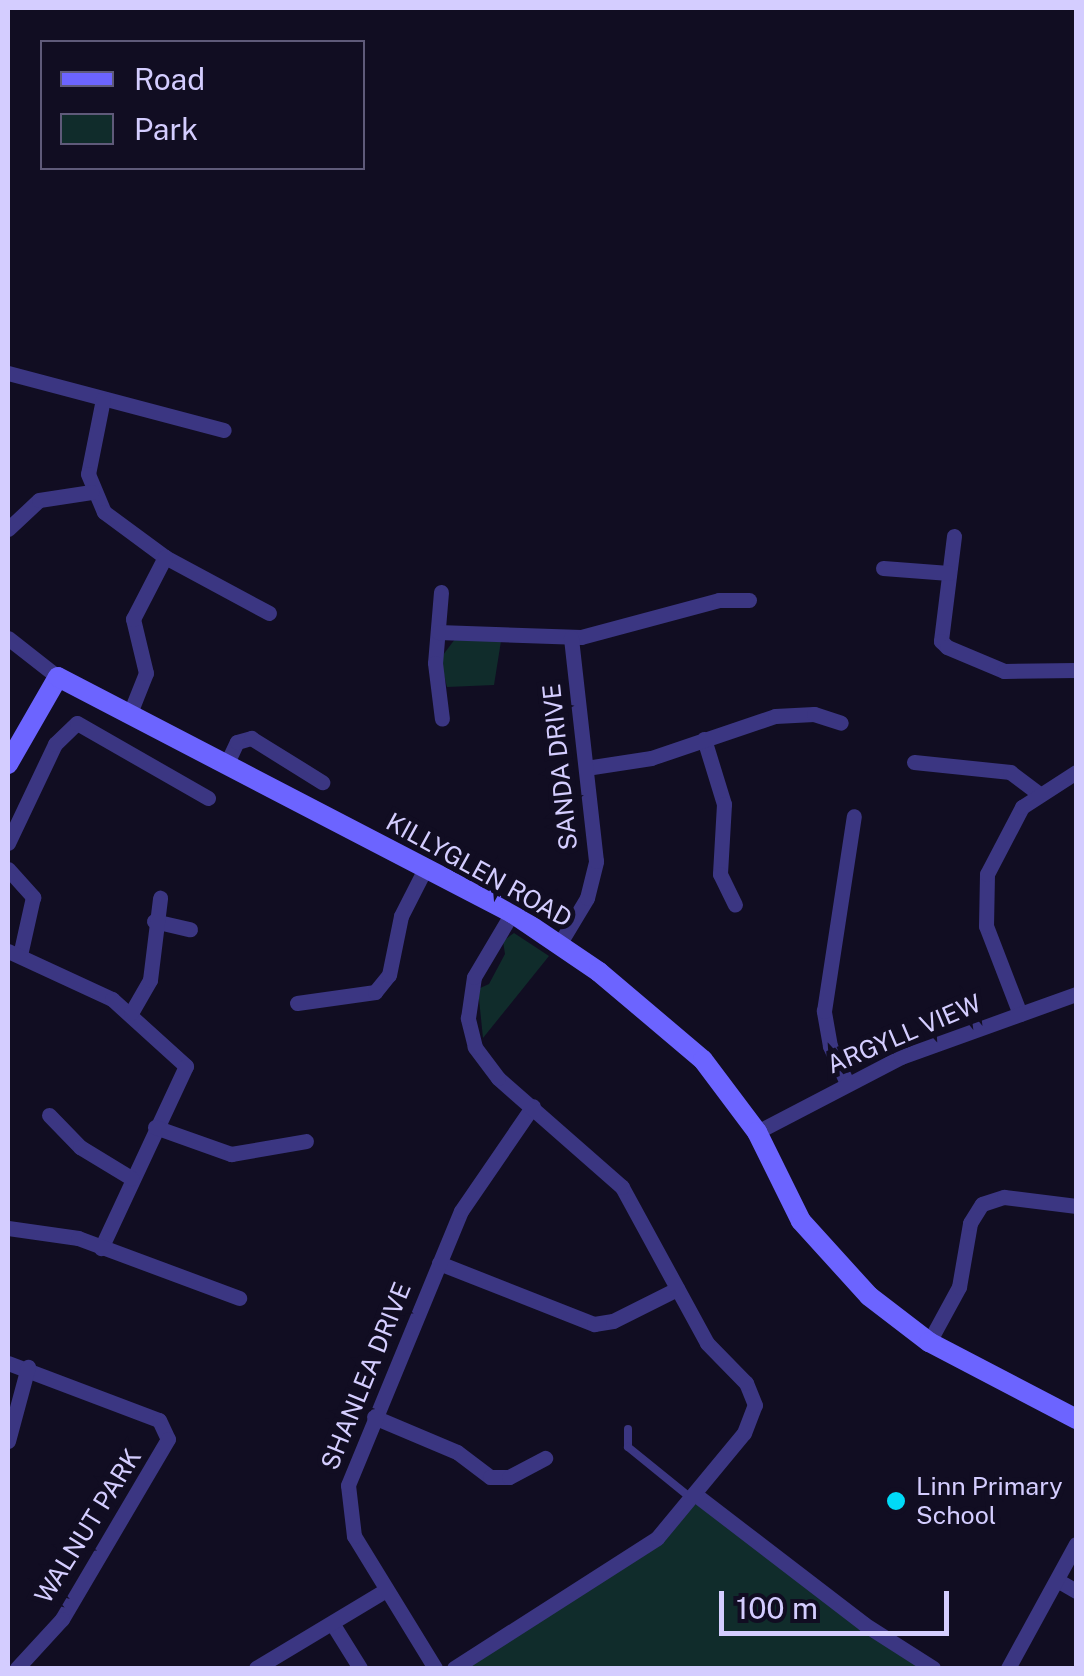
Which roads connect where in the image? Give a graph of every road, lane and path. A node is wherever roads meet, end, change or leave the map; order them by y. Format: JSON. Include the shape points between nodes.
{"nodes":[{"id":1,"x":8,"y":373,"type":"edge"},
{"id":2,"x":103,"y":399,"type":"junction"},
{"id":3,"x":224,"y":430,"type":"dead end"},
{"id":4,"x":91,"y":492,"type":"junction"},
{"id":5,"x":8,"y":530,"type":"edge"},
{"id":6,"x":954,"y":536,"type":"dead end"},
{"id":7,"x":165,"y":557,"type":"junction"},
{"id":8,"x":883,"y":568,"type":"dead end"},
{"id":9,"x":950,"y":573,"type":"junction"},
{"id":10,"x":442,"y":592,"type":"dead end"},
{"id":11,"x":749,"y":600,"type":"dead end"},
{"id":12,"x":269,"y":613,"type":"dead end"},
{"id":13,"x":438,"y":632,"type":"junction"},
{"id":14,"x":571,"y":637,"type":"junction"},
{"id":15,"x":8,"y":638,"type":"edge"},
{"id":16,"x":1076,"y":670,"type":"edge"},
{"id":17,"x":58,"y":677,"type":"junction"},
{"id":18,"x":130,"y":712,"type":"junction"},
{"id":19,"x":442,"y":719,"type":"dead end"},
{"id":20,"x":841,"y":722,"type":"dead end"},
{"id":21,"x":704,"y":739,"type":"junction"},
{"id":22,"x":914,"y":762,"type":"dead end"},
{"id":23,"x":226,"y":763,"type":"junction"},
{"id":24,"x":8,"y":764,"type":"edge"},
{"id":25,"x":586,"y":768,"type":"junction"},
{"id":26,"x":1076,"y":772,"type":"edge"},
{"id":27,"x":322,"y":782,"type":"dead end"},
{"id":28,"x":1038,"y":793,"type":"junction"},
{"id":29,"x":208,"y":798,"type":"dead end"},
{"id":30,"x":854,"y":816,"type":"dead end"},
{"id":31,"x":8,"y":843,"type":"edge"},
{"id":32,"x":426,"y":867,"type":"junction"},
{"id":33,"x":8,"y":870,"type":"edge"},
{"id":34,"x":160,"y":898,"type":"dead end"},
{"id":35,"x":735,"y":905,"type":"dead end"},
{"id":36,"x":512,"y":913,"type":"junction"},
{"id":37,"x":154,"y":921,"type":"junction"},
{"id":38,"x":190,"y":929,"type":"dead end"},
{"id":39,"x":560,"y":943,"type":"junction"},
{"id":40,"x":14,"y":953,"type":"edge"},
{"id":41,"x":1076,"y":994,"type":"edge"},
{"id":42,"x":297,"y":1002,"type":"dead end"},
{"id":43,"x":131,"y":1013,"type":"junction"},
{"id":44,"x":1020,"y":1014,"type":"junction"},
{"id":45,"x":847,"y":1082,"type":"junction"},
{"id":46,"x":532,"y":1106,"type":"junction"},
{"id":47,"x":48,"y":1115,"type":"dead end"},
{"id":48,"x":155,"y":1127,"type":"junction"},
{"id":49,"x":757,"y":1132,"type":"junction"},
{"id":50,"x":306,"y":1141,"type":"dead end"},
{"id":51,"x":131,"y":1178,"type":"junction"},
{"id":52,"x":1076,"y":1206,"type":"edge"},
{"id":53,"x":8,"y":1228,"type":"edge"},
{"id":54,"x":101,"y":1248,"type":"junction"},
{"id":55,"x":438,"y":1263,"type":"junction"},
{"id":56,"x":677,"y":1288,"type":"junction"},
{"id":57,"x":239,"y":1298,"type":"dead end"},
{"id":58,"x":928,"y":1342,"type":"junction"},
{"id":59,"x":8,"y":1363,"type":"edge"},
{"id":60,"x":28,"y":1367,"type":"junction"},
{"id":61,"x":374,"y":1417,"type":"junction"},
{"id":62,"x":1076,"y":1419,"type":"edge"},
{"id":63,"x":628,"y":1429,"type":"dead end"},
{"id":64,"x":8,"y":1441,"type":"edge"},
{"id":65,"x":545,"y":1458,"type":"dead end"},
{"id":66,"x":694,"y":1498,"type":"junction"},
{"id":67,"x":1076,"y":1544,"type":"edge"},
{"id":68,"x":1056,"y":1580,"type":"junction"},
{"id":69,"x":386,"y":1590,"type":"junction"},
{"id":70,"x":1076,"y":1592,"type":"edge"},
{"id":71,"x":332,"y":1624,"type":"junction"},
{"id":72,"x":17,"y":1668,"type":"edge"},
{"id":73,"x":256,"y":1668,"type":"edge"},
{"id":74,"x":360,"y":1668,"type":"edge"},
{"id":75,"x":435,"y":1668,"type":"edge"},
{"id":76,"x":454,"y":1668,"type":"edge"},
{"id":77,"x":933,"y":1668,"type":"edge"},
{"id":78,"x":1008,"y":1668,"type":"edge"}],
"edges":[{"from":1,"to":2,"type":"street"},
{"from":2,"to":3,"type":"street"},
{"from":2,"to":4,"type":"street","via":[[90,459]]},
{"from":4,"to":5,"type":"street","via":[[40,500]]},
{"from":4,"to":7,"type":"street","via":[[112,521]]},
{"from":6,"to":9,"type":"street"},
{"from":7,"to":12,"type":"street"},
{"from":7,"to":18,"type":"street","via":[[133,619],[146,673]]},
{"from":8,"to":9,"type":"street"},
{"from":9,"to":16,"type":"street","via":[[941,641],[946,647],[1004,671]]},
{"from":10,"to":13,"type":"street"},
{"from":11,"to":14,"type":"street","via":[[712,602],[621,630]]},
{"from":13,"to":14,"type":"street"},
{"from":13,"to":19,"type":"street"},
{"from":14,"to":25,"type":"street","name":"SANDA DRIVE"},
{"from":15,"to":17,"type":"street","name":"KILLYGLEN ROAD"},
{"from":17,"to":18,"type":"street","name":"KILLYGLEN ROAD"},
{"from":17,"to":24,"type":"street"},
{"from":18,"to":23,"type":"street","name":"KILLYGLEN ROAD"},
{"from":20,"to":21,"type":"street","via":[[817,714],[775,716]]},
{"from":21,"to":25,"type":"street","via":[[651,758]]},
{"from":21,"to":35,"type":"street","via":[[724,804],[720,874]]},
{"from":22,"to":28,"type":"street","via":[[1010,772]]},
{"from":23,"to":27,"type":"street","via":[[237,742],[251,738]]},
{"from":23,"to":32,"type":"street","name":"KILLYGLEN ROAD"},
{"from":25,"to":39,"type":"street","name":"SANDA DRIVE","via":[[594,879]]},
{"from":26,"to":28,"type":"street"},
{"from":28,"to":44,"type":"street","via":[[999,839],[984,894],[992,949]]},
{"from":29,"to":31,"type":"street","via":[[78,722],[55,744]]},
{"from":30,"to":45,"type":"street","via":[[824,1010],[830,1046]]},
{"from":32,"to":36,"type":"street","name":"KILLYGLEN ROAD"},
{"from":32,"to":42,"type":"street","via":[[402,916],[389,975],[376,992]]},
{"from":33,"to":40,"type":"street","via":[[32,897]]},
{"from":34,"to":37,"type":"street"},
{"from":36,"to":39,"type":"street","name":"KILLYGLEN ROAD"},
{"from":36,"to":46,"type":"street","via":[[474,977],[468,1018],[480,1056]]},
{"from":37,"to":38,"type":"street"},
{"from":37,"to":43,"type":"street","via":[[150,980]]},
{"from":39,"to":49,"type":"street","name":"KILLYGLEN ROAD","via":[[704,1060]]},
{"from":40,"to":43,"type":"street","via":[[79,979]]},
{"from":41,"to":44,"type":"street","name":"ARGYLL VIEW"},
{"from":43,"to":48,"type":"street","via":[[186,1066]]},
{"from":44,"to":45,"type":"street","name":"ARGYLL VIEW"},
{"from":45,"to":49,"type":"street","name":"ARGYLL VIEW"},
{"from":46,"to":55,"type":"street","name":"SHANLEA DRIVE","via":[[472,1190]]},
{"from":46,"to":56,"type":"street","via":[[622,1187]]},
{"from":47,"to":51,"type":"street","via":[[80,1147]]},
{"from":48,"to":50,"type":"street","via":[[231,1154]]},
{"from":48,"to":51,"type":"street"},
{"from":49,"to":58,"type":"street","name":"KILLYGLEN ROAD","via":[[822,1247],[869,1296]]},
{"from":51,"to":54,"type":"street"},
{"from":52,"to":58,"type":"street","via":[[1010,1197],[982,1204],[970,1222],[959,1286]]},
{"from":53,"to":54,"type":"street","via":[[50,1230]]},
{"from":54,"to":57,"type":"street"},
{"from":55,"to":56,"type":"street","via":[[594,1324],[614,1321]]},
{"from":55,"to":61,"type":"street","name":"SHANLEA DRIVE"},
{"from":56,"to":66,"type":"street","via":[[707,1343],[746,1383],[755,1405],[744,1433]]},
{"from":58,"to":62,"type":"street","name":"KILLYGLEN ROAD"},
{"from":59,"to":60,"type":"street","name":"WALNUT PARK"},
{"from":60,"to":64,"type":"street"},
{"from":60,"to":72,"type":"street","name":"WALNUT PARK","via":[[158,1420],[168,1439],[62,1618]]},
{"from":61,"to":65,"type":"street","via":[[457,1452],[490,1477],[509,1477]]},
{"from":61,"to":69,"type":"street","name":"SHANLEA DRIVE","via":[[350,1478],[347,1507],[354,1536]]},
{"from":63,"to":66,"type":"lane","via":[[628,1447]]},
{"from":66,"to":76,"type":"street","via":[[628,1560]]},
{"from":66,"to":77,"type":"street"},
{"from":67,"to":68,"type":"street"},
{"from":68,"to":70,"type":"street"},
{"from":68,"to":78,"type":"street"},
{"from":69,"to":71,"type":"street"},
{"from":69,"to":75,"type":"street","name":"SHANLEA DRIVE"},
{"from":71,"to":73,"type":"street"},
{"from":71,"to":74,"type":"street"}]}
